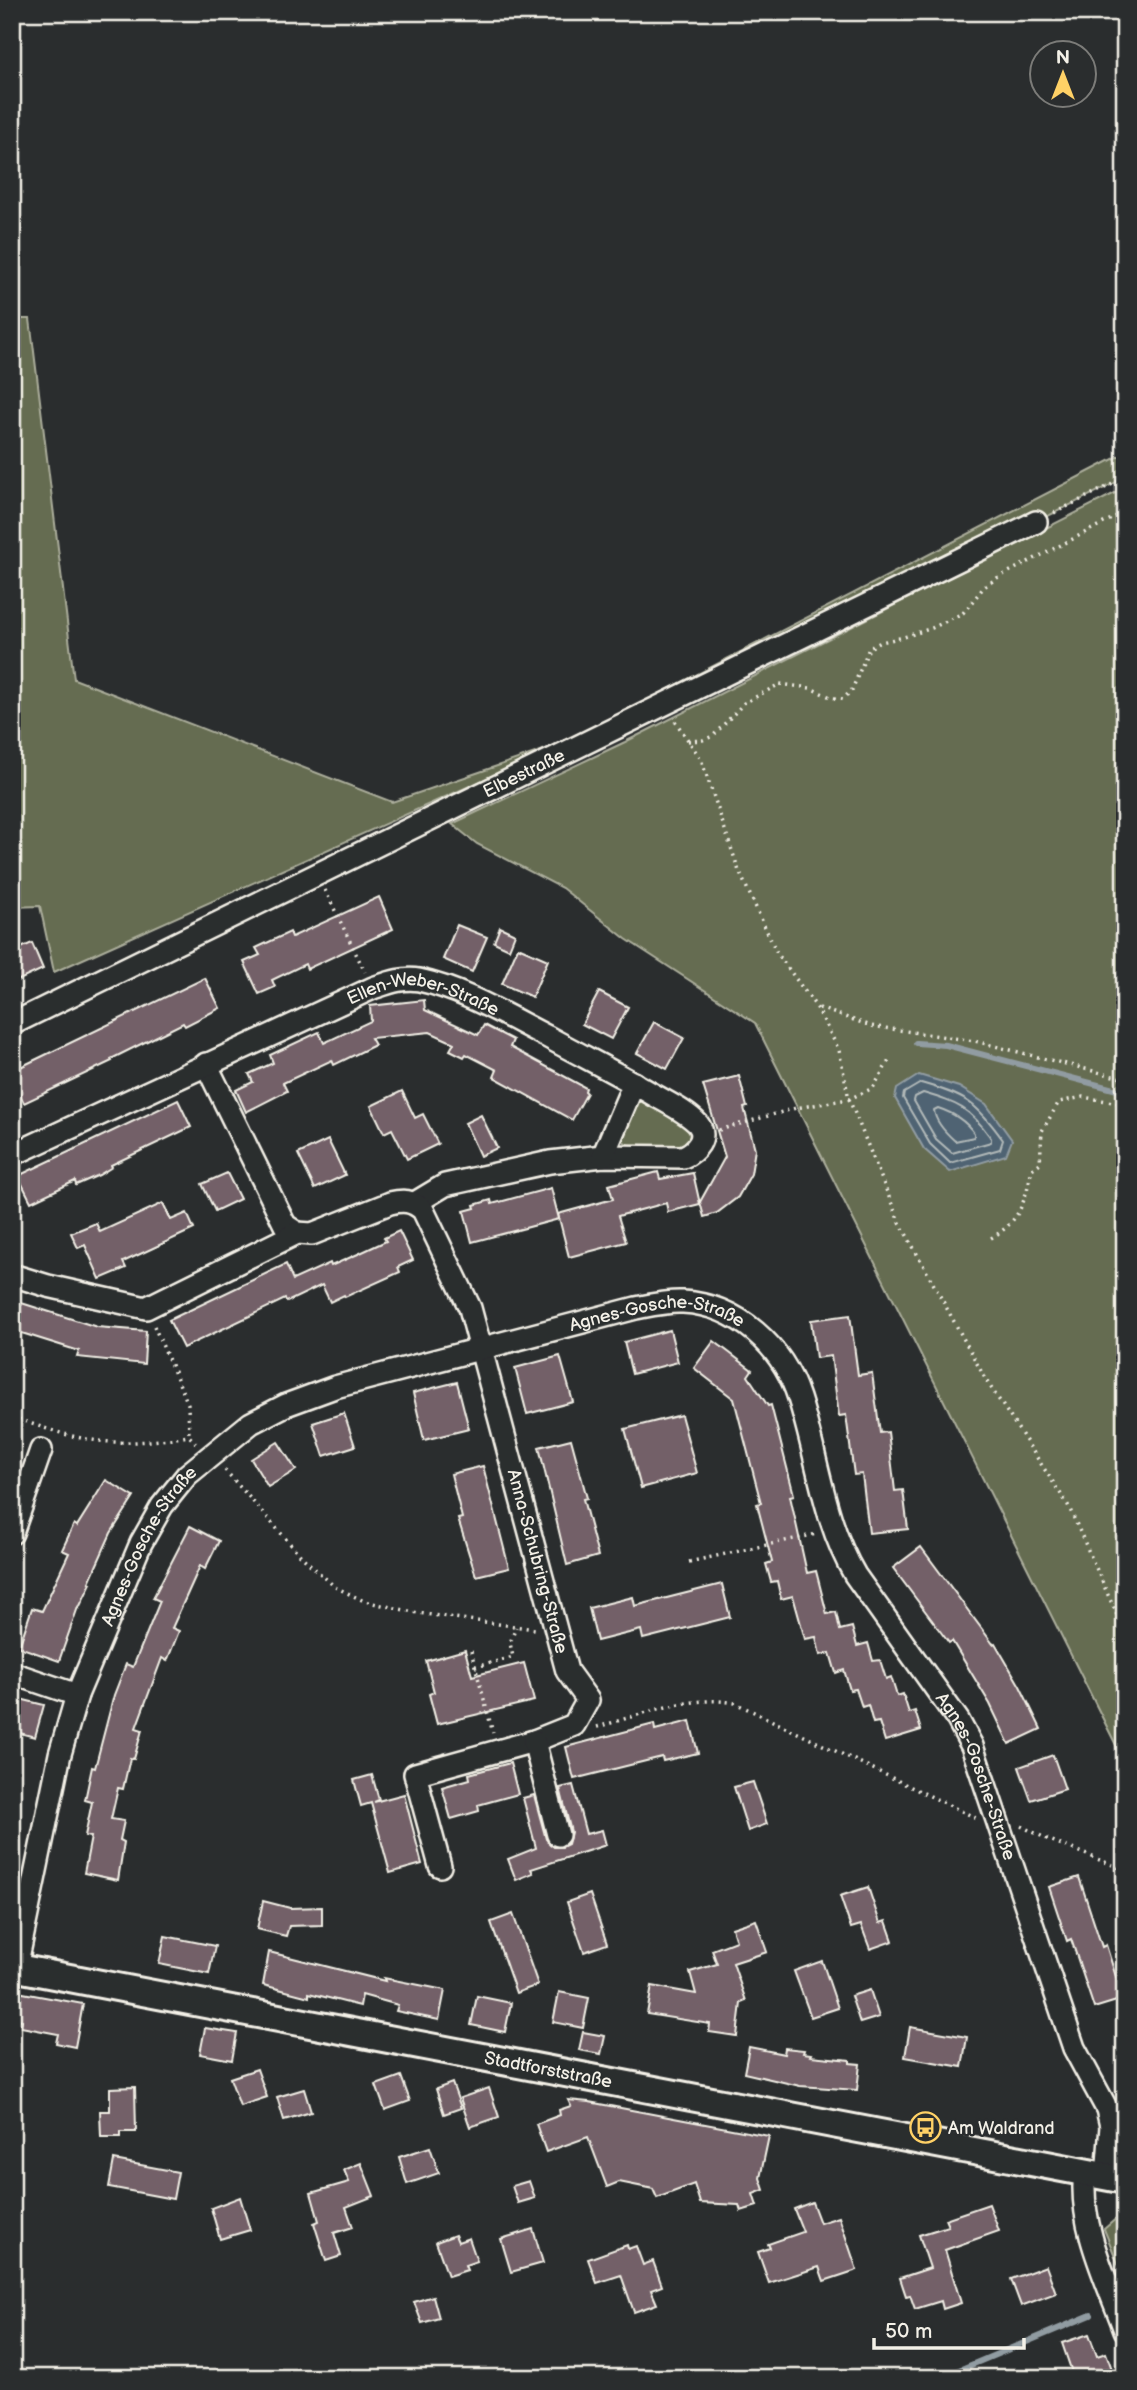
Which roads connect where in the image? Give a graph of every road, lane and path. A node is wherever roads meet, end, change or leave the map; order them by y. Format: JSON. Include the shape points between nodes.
{"nodes":[{"id":1,"x":1125,"y":478,"type":"edge"},
{"id":2,"x":1125,"y":512,"type":"edge"},
{"id":3,"x":1036,"y":522,"type":"joint"},
{"id":4,"x":664,"y":705,"type":"junction"},
{"id":5,"x":688,"y":741,"type":"junction"},
{"id":6,"x":331,"y":902,"type":"dead end"},
{"id":7,"x":373,"y":988,"type":"junction"},
{"id":8,"x":817,"y":1008,"type":"junction"},
{"id":9,"x":12,"y":1024,"type":"edge"},
{"id":10,"x":890,"y":1059,"type":"dead end"},
{"id":11,"x":206,"y":1064,"type":"junction"},
{"id":12,"x":1125,"y":1079,"type":"edge"},
{"id":13,"x":634,"y":1083,"type":"junction"},
{"id":14,"x":849,"y":1099,"type":"junction"},
{"id":15,"x":1125,"y":1104,"type":"edge"},
{"id":16,"x":702,"y":1135,"type":"junction"},
{"id":17,"x":12,"y":1155,"type":"edge"},
{"id":18,"x":603,"y":1156,"type":"junction"},
{"id":19,"x":415,"y":1203,"type":"junction"},
{"id":20,"x":297,"y":1233,"type":"junction"},
{"id":21,"x":991,"y":1238,"type":"dead end"},
{"id":22,"x":12,"y":1275,"type":"edge"},
{"id":23,"x":146,"y":1308,"type":"junction"},
{"id":24,"x":480,"y":1349,"type":"junction"},
{"id":25,"x":12,"y":1417,"type":"edge"},
{"id":26,"x":189,"y":1436,"type":"junction"},
{"id":27,"x":41,"y":1450,"type":"dead end"},
{"id":28,"x":212,"y":1456,"type":"junction"},
{"id":29,"x":834,"y":1531,"type":"junction"},
{"id":30,"x":12,"y":1534,"type":"edge"},
{"id":31,"x":690,"y":1562,"type":"dead end"},
{"id":32,"x":516,"y":1627,"type":"junction"},
{"id":33,"x":556,"y":1632,"type":"junction"},
{"id":34,"x":1125,"y":1633,"type":"edge"},
{"id":35,"x":471,"y":1651,"type":"dead end"},
{"id":36,"x":475,"y":1667,"type":"junction"},
{"id":37,"x":12,"y":1673,"type":"edge"},
{"id":38,"x":77,"y":1695,"type":"junction"},
{"id":39,"x":574,"y":1725,"type":"junction"},
{"id":40,"x":534,"y":1741,"type":"junction"},
{"id":41,"x":498,"y":1751,"type":"junction"},
{"id":42,"x":999,"y":1825,"type":"junction"},
{"id":43,"x":558,"y":1835,"type":"dead end"},
{"id":44,"x":440,"y":1866,"type":"dead end"},
{"id":45,"x":1125,"y":1870,"type":"edge"},
{"id":46,"x":21,"y":1904,"type":"edge"},
{"id":47,"x":14,"y":1967,"type":"edge"},
{"id":48,"x":1106,"y":2176,"type":"edge"},
{"id":49,"x":1125,"y":2330,"type":"edge"}],
"edges":[{"from":1,"to":3,"type":"path"},
{"from":2,"to":5,"type":"path","via":[[998,578],[984,587],[963,613],[869,648],[852,690],[843,699],[780,684],[744,703],[713,736]]},
{"from":3,"to":4,"type":"street","name":"Elbestraße"},
{"from":4,"to":5,"type":"path"},
{"from":4,"to":9,"type":"street","name":"Elbestraße"},
{"from":5,"to":8,"type":"path","via":[[701,760],[738,871],[777,953]]},
{"from":6,"to":7,"type":"path"},
{"from":7,"to":11,"type":"street","name":"Ellen-Weber-Straße"},
{"from":7,"to":13,"type":"street","name":"Ellen-Weber-Straße","via":[[415,979],[437,985],[504,1014]]},
{"from":8,"to":12,"type":"path","via":[[871,1026],[975,1041]]},
{"from":8,"to":14,"type":"path","via":[[839,1050]]},
{"from":10,"to":14,"type":"path","via":[[873,1088]]},
{"from":11,"to":17,"type":"street","name":"Ellen-Weber-Straße"},
{"from":11,"to":20,"type":"street","via":[[285,1225]]},
{"from":13,"to":16,"type":"street","name":"Ellen-Weber-Straße","via":[[699,1125]]},
{"from":13,"to":18,"type":"street"},
{"from":14,"to":16,"type":"path","via":[[796,1108]]},
{"from":14,"to":34,"type":"path","via":[[898,1219],[986,1380],[1068,1505]]},
{"from":15,"to":21,"type":"path","via":[[1083,1097],[1059,1102],[1041,1131],[1041,1163],[1032,1169],[1024,1205],[1004,1231]]},
{"from":16,"to":18,"type":"street","via":[[700,1145],[683,1157]]},
{"from":18,"to":19,"type":"street","via":[[550,1162],[445,1185]]},
{"from":19,"to":20,"type":"street","via":[[390,1203],[312,1234]]},
{"from":19,"to":24,"type":"street","via":[[423,1210],[467,1300]]},
{"from":20,"to":23,"type":"street"},
{"from":22,"to":23,"type":"street"},
{"from":23,"to":26,"type":"path","via":[[188,1404]]},
{"from":24,"to":28,"type":"street","name":"Agnes-Gosche-Straße","via":[[335,1387],[286,1405],[251,1423]]},
{"from":24,"to":29,"type":"street","name":"Agnes-Gosche-Straße","via":[[659,1304],[682,1302],[723,1311],[765,1340],[790,1376]]},
{"from":24,"to":33,"type":"street","name":"Anna-Schubring-Straße"},
{"from":25,"to":26,"type":"path","via":[[111,1442]]},
{"from":26,"to":28,"type":"path"},
{"from":27,"to":30,"type":"street"},
{"from":28,"to":32,"type":"path","via":[[302,1557],[335,1587],[364,1601],[418,1613]]},
{"from":28,"to":38,"type":"street","name":"Agnes-Gosche-Straße","via":[[187,1475],[141,1543]]},
{"from":29,"to":31,"type":"path"},
{"from":29,"to":42,"type":"street","name":"Agnes-Gosche-Straße","via":[[855,1575],[958,1720],[972,1746]]},
{"from":32,"to":33,"type":"path"},
{"from":32,"to":36,"type":"path","via":[[510,1643],[513,1657]]},
{"from":33,"to":39,"type":"street","name":"Anna-Schubring-Straße","via":[[567,1671],[588,1700]]},
{"from":35,"to":36,"type":"path"},
{"from":36,"to":41,"type":"path"},
{"from":37,"to":38,"type":"street"},
{"from":38,"to":46,"type":"street","name":"Agnes-Gosche-Straße"},
{"from":39,"to":40,"type":"street"},
{"from":39,"to":42,"type":"path","via":[[584,1730],[697,1701],[735,1703]]},
{"from":40,"to":41,"type":"street"},
{"from":40,"to":43,"type":"street"},
{"from":41,"to":44,"type":"street","via":[[415,1774]]},
{"from":42,"to":45,"type":"path","via":[[1025,1826]]},
{"from":42,"to":48,"type":"street","name":"Agnes-Gosche-Straße","via":[[1074,2048],[1107,2109],[1111,2126]]},
{"from":46,"to":47,"type":"street","name":"Agnes-Gosche-Straße"},
{"from":47,"to":48,"type":"main road","name":"Stadtforststraße"},
{"from":48,"to":49,"type":"street","via":[[1082,2192],[1088,2227]]}]}
